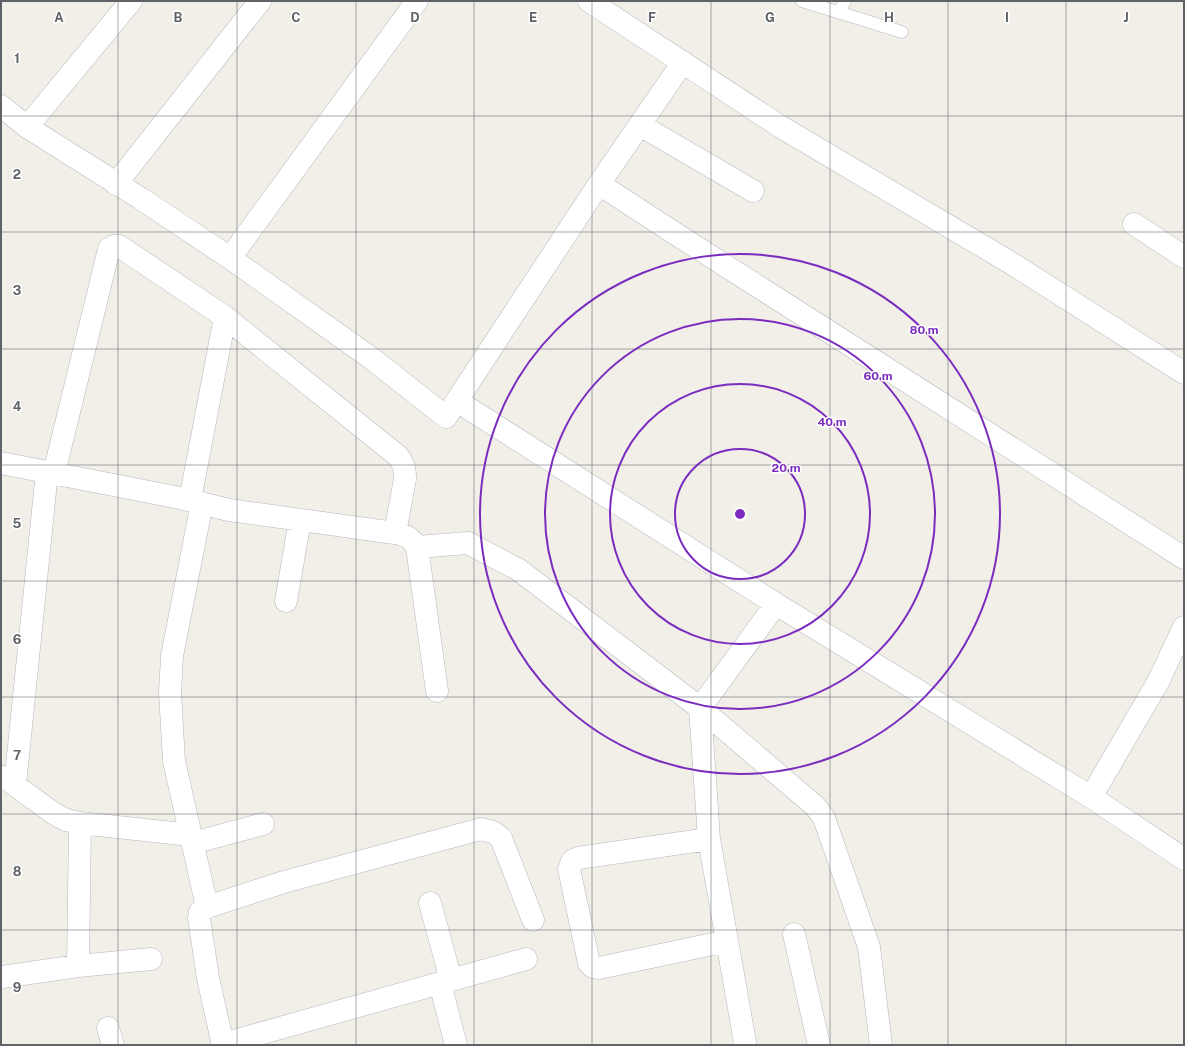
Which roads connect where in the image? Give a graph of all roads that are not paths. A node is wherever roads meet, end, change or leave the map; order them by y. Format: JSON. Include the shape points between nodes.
{"nodes":[{"id":1,"x":131,"y":1,"type":"edge"},
{"id":2,"x":260,"y":1,"type":"edge"},
{"id":3,"x":417,"y":1,"type":"edge"},
{"id":4,"x":589,"y":1,"type":"edge"},
{"id":5,"x":802,"y":1,"type":"edge"},
{"id":6,"x":845,"y":1,"type":"edge"},
{"id":7,"x":839,"y":12,"type":"junction"},
{"id":8,"x":902,"y":32,"type":"dead end"},
{"id":9,"x":683,"y":62,"type":"junction"},
{"id":10,"x":2,"y":110,"type":"edge"},
{"id":11,"x":640,"y":125,"type":"junction"},
{"id":12,"x":27,"y":127,"type":"junction"},
{"id":13,"x":116,"y":184,"type":"junction"},
{"id":14,"x":599,"y":184,"type":"junction"},
{"id":15,"x":753,"y":191,"type":"dead end"},
{"id":16,"x":1134,"y":224,"type":"dead end"},
{"id":17,"x":1184,"y":257,"type":"edge"},
{"id":18,"x":230,"y":258,"type":"junction"},
{"id":19,"x":225,"y":317,"type":"junction"},
{"id":20,"x":1184,"y":373,"type":"edge"},
{"id":21,"x":457,"y":401,"type":"junction"},
{"id":22,"x":1,"y":463,"type":"edge"},
{"id":23,"x":50,"y":473,"type":"junction"},
{"id":24,"x":196,"y":502,"type":"junction"},
{"id":25,"x":300,"y":520,"type":"junction"},
{"id":26,"x":395,"y":533,"type":"junction"},
{"id":27,"x":417,"y":546,"type":"junction"},
{"id":28,"x":1184,"y":558,"type":"edge"},
{"id":29,"x":286,"y":601,"type":"dead end"},
{"id":30,"x":776,"y":604,"type":"junction"},
{"id":31,"x":1184,"y":627,"type":"edge"},
{"id":32,"x":437,"y":691,"type":"dead end"},
{"id":33,"x":700,"y":708,"type":"junction"},
{"id":34,"x":8,"y":780,"type":"edge"},
{"id":35,"x":1091,"y":797,"type":"junction"},
{"id":36,"x":80,"y":823,"type":"junction"},
{"id":37,"x":263,"y":824,"type":"dead end"},
{"id":38,"x":192,"y":839,"type":"junction"},
{"id":39,"x":709,"y":839,"type":"junction"},
{"id":40,"x":1184,"y":859,"type":"edge"},
{"id":41,"x":430,"y":903,"type":"dead end"},
{"id":42,"x":207,"y":907,"type":"junction"},
{"id":43,"x":533,"y":920,"type":"dead end"},
{"id":44,"x":794,"y":934,"type":"dead end"},
{"id":45,"x":727,"y":941,"type":"junction"},
{"id":46,"x":151,"y":959,"type":"dead end"},
{"id":47,"x":526,"y":959,"type":"dead end"},
{"id":48,"x":78,"y":966,"type":"junction"},
{"id":49,"x":2,"y":977,"type":"dead end"},
{"id":50,"x":445,"y":981,"type":"junction"},
{"id":51,"x":223,"y":1044,"type":"edge"},
{"id":52,"x":456,"y":1045,"type":"edge"},
{"id":53,"x":744,"y":1045,"type":"edge"},
{"id":54,"x":819,"y":1045,"type":"edge"},
{"id":55,"x":881,"y":1045,"type":"edge"}],
"edges":[{"from":1,"to":12,"type":"street"},
{"from":2,"to":13,"type":"street"},
{"from":3,"to":18,"type":"street"},
{"from":4,"to":9,"type":"street"},
{"from":5,"to":7,"type":"lane"},
{"from":6,"to":7,"type":"lane"},
{"from":7,"to":8,"type":"lane"},
{"from":9,"to":11,"type":"street"},
{"from":9,"to":20,"type":"street","via":[[780,127],[1011,263]]},
{"from":10,"to":12,"type":"street"},
{"from":11,"to":14,"type":"street"},
{"from":11,"to":15,"type":"street"},
{"from":12,"to":13,"type":"street"},
{"from":13,"to":18,"type":"street"},
{"from":14,"to":21,"type":"street"},
{"from":14,"to":28,"type":"street"},
{"from":16,"to":17,"type":"street"},
{"from":18,"to":21,"type":"street","via":[[371,358],[446,417]]},
{"from":19,"to":23,"type":"street","via":[[119,246],[109,249]]},
{"from":19,"to":24,"type":"street"},
{"from":19,"to":26,"type":"street","via":[[398,456],[403,463],[405,479]]},
{"from":21,"to":30,"type":"street"},
{"from":22,"to":23,"type":"street"},
{"from":23,"to":24,"type":"street"},
{"from":23,"to":34,"type":"street"},
{"from":24,"to":25,"type":"street","via":[[229,510]]},
{"from":24,"to":38,"type":"street","via":[[172,656],[170,692],[174,761]]},
{"from":25,"to":26,"type":"street"},
{"from":25,"to":29,"type":"street"},
{"from":26,"to":27,"type":"street","via":[[412,539]]},
{"from":27,"to":32,"type":"street"},
{"from":27,"to":33,"type":"street","via":[[468,542],[519,570]]},
{"from":30,"to":33,"type":"street"},
{"from":30,"to":35,"type":"street"},
{"from":31,"to":35,"type":"street","via":[[1158,682]]},
{"from":33,"to":39,"type":"street"},
{"from":33,"to":55,"type":"street","via":[[815,806],[824,818],[870,947]]},
{"from":34,"to":36,"type":"street","via":[[66,820]]},
{"from":35,"to":40,"type":"street"},
{"from":36,"to":38,"type":"street"},
{"from":36,"to":48,"type":"street"},
{"from":37,"to":38,"type":"street"},
{"from":38,"to":42,"type":"street"},
{"from":39,"to":45,"type":"street"},
{"from":39,"to":45,"type":"street","via":[[578,858],[572,861],[569,869],[593,967],[599,968]]},
{"from":41,"to":50,"type":"street"},
{"from":42,"to":43,"type":"street","via":[[284,882],[481,829],[493,832],[501,838]]},
{"from":42,"to":51,"type":"street","via":[[200,912],[200,918],[208,978]]},
{"from":44,"to":54,"type":"street"},
{"from":45,"to":53,"type":"street"},
{"from":46,"to":48,"type":"street"},
{"from":47,"to":50,"type":"street"},
{"from":48,"to":49,"type":"street"},
{"from":50,"to":51,"type":"street"},
{"from":50,"to":52,"type":"street"}]}
